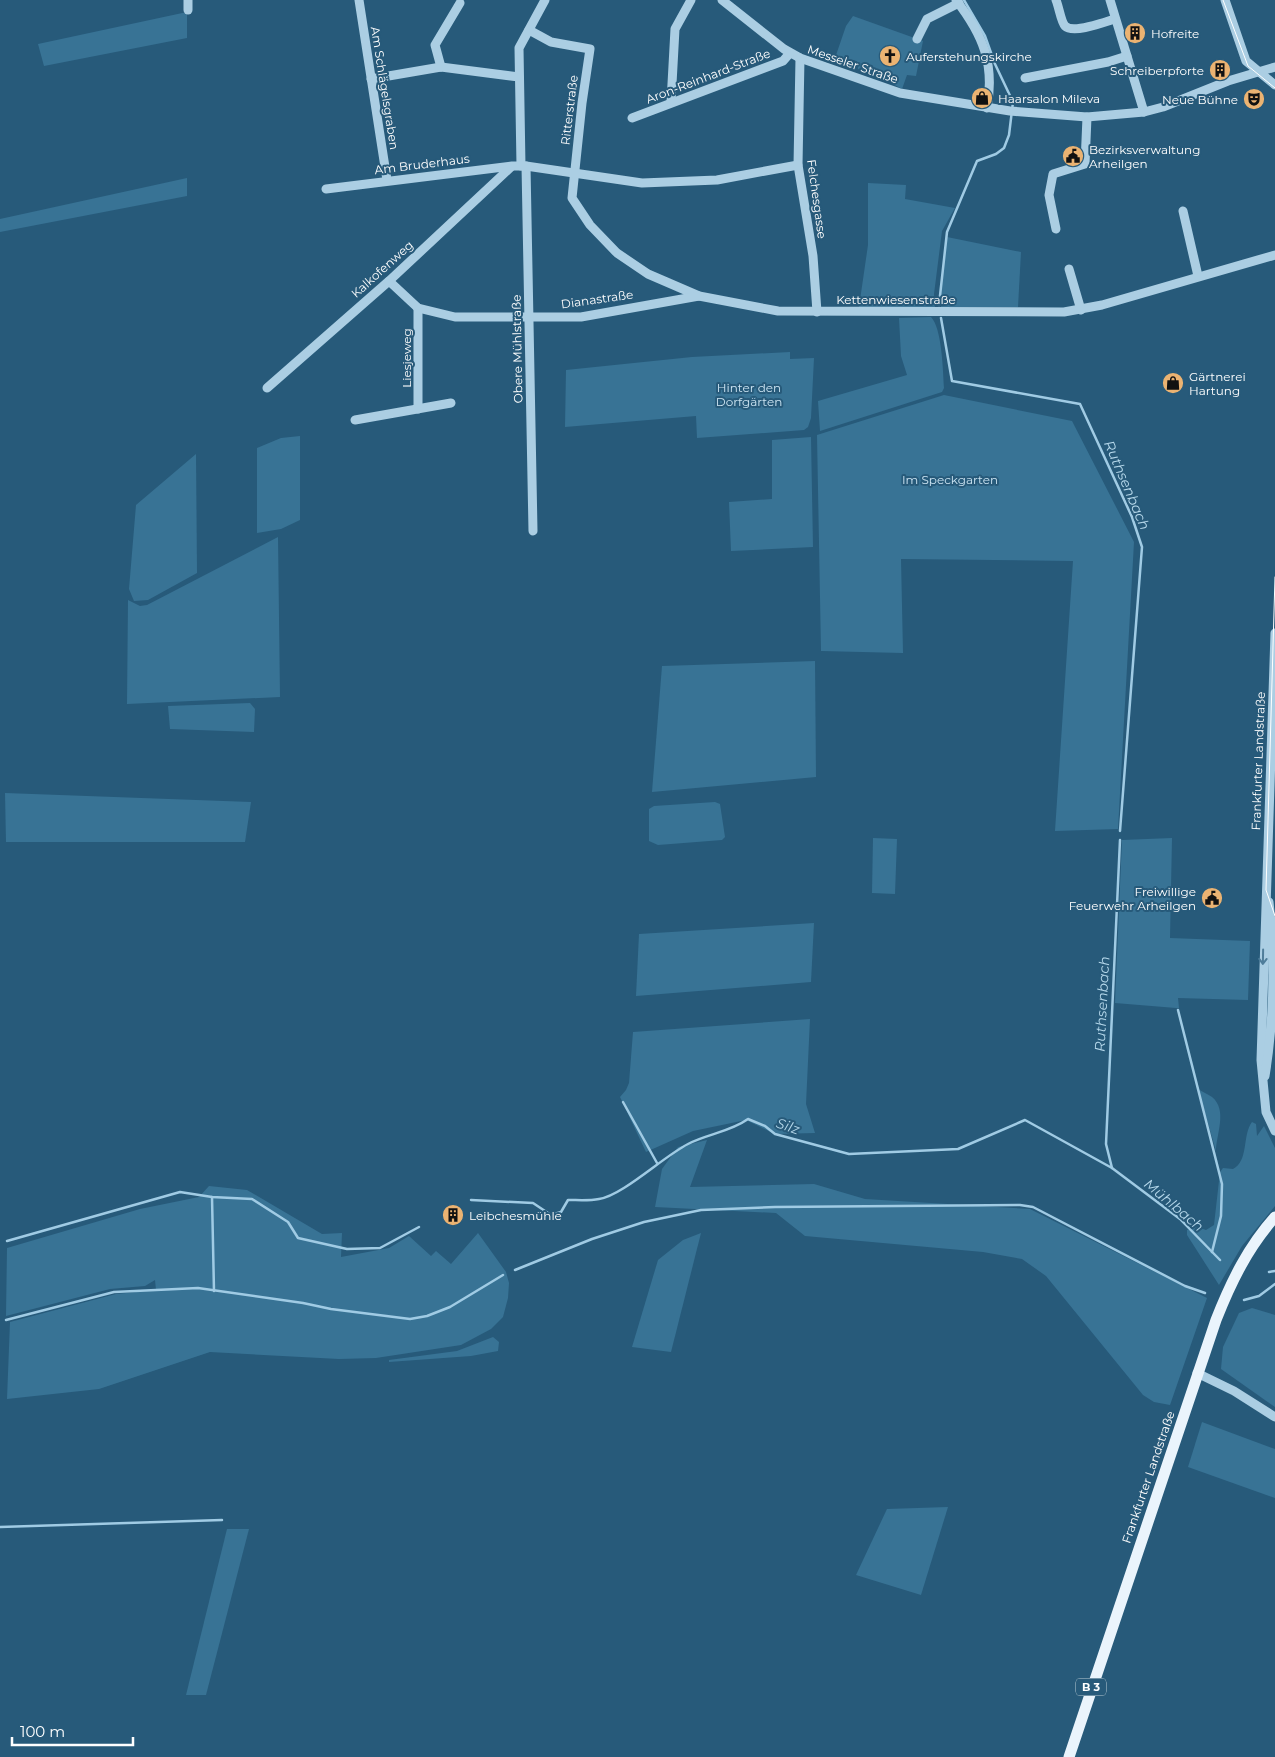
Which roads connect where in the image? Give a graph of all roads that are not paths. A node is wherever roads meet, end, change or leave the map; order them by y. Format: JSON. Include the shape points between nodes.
{"nodes":[{"id":1,"x":359,"y":0,"type":"edge"},
{"id":2,"x":545,"y":0,"type":"edge"},
{"id":3,"x":691,"y":0,"type":"edge"},
{"id":4,"x":722,"y":0,"type":"edge"},
{"id":5,"x":1056,"y":0,"type":"edge"},
{"id":6,"x":1110,"y":0,"type":"edge"},
{"id":7,"x":1224,"y":0,"type":"edge"},
{"id":8,"x":958,"y":2,"type":"edge"},
{"id":9,"x":460,"y":3,"type":"dead end"},
{"id":10,"x":1115,"y":19,"type":"junction"},
{"id":11,"x":529,"y":30,"type":"junction"},
{"id":12,"x":918,"y":39,"type":"dead end"},
{"id":13,"x":790,"y":53,"type":"junction"},
{"id":14,"x":1127,"y":56,"type":"junction"},
{"id":15,"x":800,"y":58,"type":"junction"},
{"id":16,"x":441,"y":66,"type":"junction"},
{"id":17,"x":1275,"y":67,"type":"edge"},
{"id":18,"x":1257,"y":72,"type":"junction"},
{"id":19,"x":519,"y":77,"type":"junction"},
{"id":20,"x":1025,"y":78,"type":"dead end"},
{"id":21,"x":371,"y":79,"type":"junction"},
{"id":22,"x":1275,"y":85,"type":"edge"},
{"id":23,"x":671,"y":102,"type":"junction"},
{"id":24,"x":987,"y":108,"type":"junction"},
{"id":25,"x":1144,"y":112,"type":"junction"},
{"id":26,"x":1087,"y":117,"type":"junction"},
{"id":27,"x":632,"y":118,"type":"dead end"},
{"id":28,"x":798,"y":165,"type":"junction"},
{"id":29,"x":519,"y":166,"type":"junction"},
{"id":30,"x":575,"y":174,"type":"junction"},
{"id":31,"x":387,"y":180,"type":"junction"},
{"id":32,"x":326,"y":189,"type":"dead end"},
{"id":33,"x":1183,"y":211,"type":"dead end"},
{"id":34,"x":1056,"y":229,"type":"dead end"},
{"id":35,"x":1275,"y":255,"type":"edge"},
{"id":36,"x":1069,"y":269,"type":"dead end"},
{"id":37,"x":1198,"y":276,"type":"junction"},
{"id":38,"x":389,"y":281,"type":"junction"},
{"id":39,"x":699,"y":296,"type":"junction"},
{"id":40,"x":418,"y":308,"type":"junction"},
{"id":41,"x":1081,"y":310,"type":"junction"},
{"id":42,"x":817,"y":312,"type":"junction"},
{"id":43,"x":529,"y":318,"type":"junction"},
{"id":44,"x":267,"y":388,"type":"dead end"},
{"id":45,"x":451,"y":403,"type":"dead end"},
{"id":46,"x":418,"y":409,"type":"junction"},
{"id":47,"x":355,"y":420,"type":"dead end"},
{"id":48,"x":533,"y":531,"type":"dead end"},
{"id":49,"x":1275,"y":633,"type":"edge"},
{"id":50,"x":1274,"y":725,"type":"edge"},
{"id":51,"x":1275,"y":1131,"type":"edge"},
{"id":52,"x":1275,"y":1217,"type":"edge"},
{"id":53,"x":1197,"y":1373,"type":"junction"},
{"id":54,"x":1275,"y":1417,"type":"edge"},
{"id":55,"x":1068,"y":1757,"type":"edge"}],
"edges":[{"from":1,"to":21,"type":"street","name":"Am Schlägelsgraben"},
{"from":2,"to":11,"type":"street","name":"Obere Mühlstraße"},
{"from":3,"to":23,"type":"street","via":[[675,29]]},
{"from":4,"to":13,"type":"street","name":"Messeler Straße"},
{"from":5,"to":10,"type":"street","via":[[1068,28]]},
{"from":6,"to":10,"type":"street"},
{"from":7,"to":18,"type":"street","via":[[1245,58]]},
{"from":8,"to":12,"type":"street","via":[[927,19]]},
{"from":8,"to":24,"type":"street","via":[[989,60],[991,88]]},
{"from":9,"to":16,"type":"street","via":[[435,45]]},
{"from":10,"to":14,"type":"street"},
{"from":11,"to":19,"type":"street","name":"Obere Mühlstraße","via":[[520,48]]},
{"from":11,"to":30,"type":"street","name":"Ritterstraße","via":[[551,42],[590,49]]},
{"from":13,"to":15,"type":"street","name":"Messeler Straße"},
{"from":13,"to":23,"type":"street","name":"Aron-Reinhard-Straße","via":[[783,61]]},
{"from":14,"to":20,"type":"street"},
{"from":14,"to":25,"type":"street"},
{"from":15,"to":24,"type":"street","name":"Messeler Straße","via":[[900,93]]},
{"from":15,"to":28,"type":"street","name":"Felchesgasse"},
{"from":16,"to":19,"type":"street"},
{"from":16,"to":21,"type":"street"},
{"from":17,"to":18,"type":"street","name":"Messeler Straße"},
{"from":18,"to":22,"type":"street"},
{"from":18,"to":25,"type":"street","name":"Messeler Straße"},
{"from":19,"to":29,"type":"street","name":"Obere Mühlstraße"},
{"from":21,"to":31,"type":"street","name":"Am Schlägelsgraben"},
{"from":23,"to":27,"type":"street","name":"Aron-Reinhard-Straße"},
{"from":24,"to":26,"type":"street","name":"Messeler Straße"},
{"from":25,"to":26,"type":"street","name":"Messeler Straße"},
{"from":26,"to":34,"type":"street","via":[[1085,164],[1053,174],[1049,195]]},
{"from":28,"to":30,"type":"street","name":"Am Bruderhaus","via":[[717,180],[633,183]]},
{"from":28,"to":42,"type":"street","name":"Felchesgasse","via":[[813,256]]},
{"from":29,"to":30,"type":"street","name":"Am Bruderhaus"},
{"from":29,"to":31,"type":"street","name":"Am Bruderhaus"},
{"from":29,"to":38,"type":"street","name":"Kalkofenweg"},
{"from":29,"to":43,"type":"street","name":"Obere Mühlstraße"},
{"from":30,"to":39,"type":"street","name":"Kettenwiesenstraße","via":[[572,198],[590,226],[617,253],[648,274]]},
{"from":31,"to":32,"type":"street","name":"Am Bruderhaus"},
{"from":33,"to":37,"type":"street"},
{"from":35,"to":37,"type":"street","name":"Kettenwiesenstraße"},
{"from":36,"to":41,"type":"street"},
{"from":37,"to":41,"type":"street","name":"Kettenwiesenstraße"},
{"from":38,"to":40,"type":"street","name":"Dianastraße"},
{"from":38,"to":44,"type":"street","name":"Kalkofenweg"},
{"from":39,"to":42,"type":"street","name":"Kettenwiesenstraße","via":[[778,311]]},
{"from":39,"to":43,"type":"street","name":"Dianastraße","via":[[580,317]]},
{"from":40,"to":43,"type":"street","name":"Dianastraße","via":[[455,317]]},
{"from":40,"to":46,"type":"street","name":"Liesjeweg"},
{"from":41,"to":42,"type":"street","name":"Kettenwiesenstraße"},
{"from":43,"to":48,"type":"street","name":"Obere Mühlstraße"},
{"from":45,"to":46,"type":"street"},
{"from":46,"to":47,"type":"street"},
{"from":49,"to":50,"type":"street","name":"Frankfurter Landstraße"},
{"from":50,"to":51,"type":"street","name":"Frankfurter Landstraße","via":[[1268,890],[1274,938],[1264,1104]]},
{"from":52,"to":53,"type":"main road","name":"Frankfurter Landstraße","number":"B 3","via":[[1248,1251],[1232,1281]]},
{"from":53,"to":54,"type":"street","via":[[1234,1391]]},
{"from":53,"to":55,"type":"main road","name":"Frankfurter Landstraße","number":"B 3"}]}
